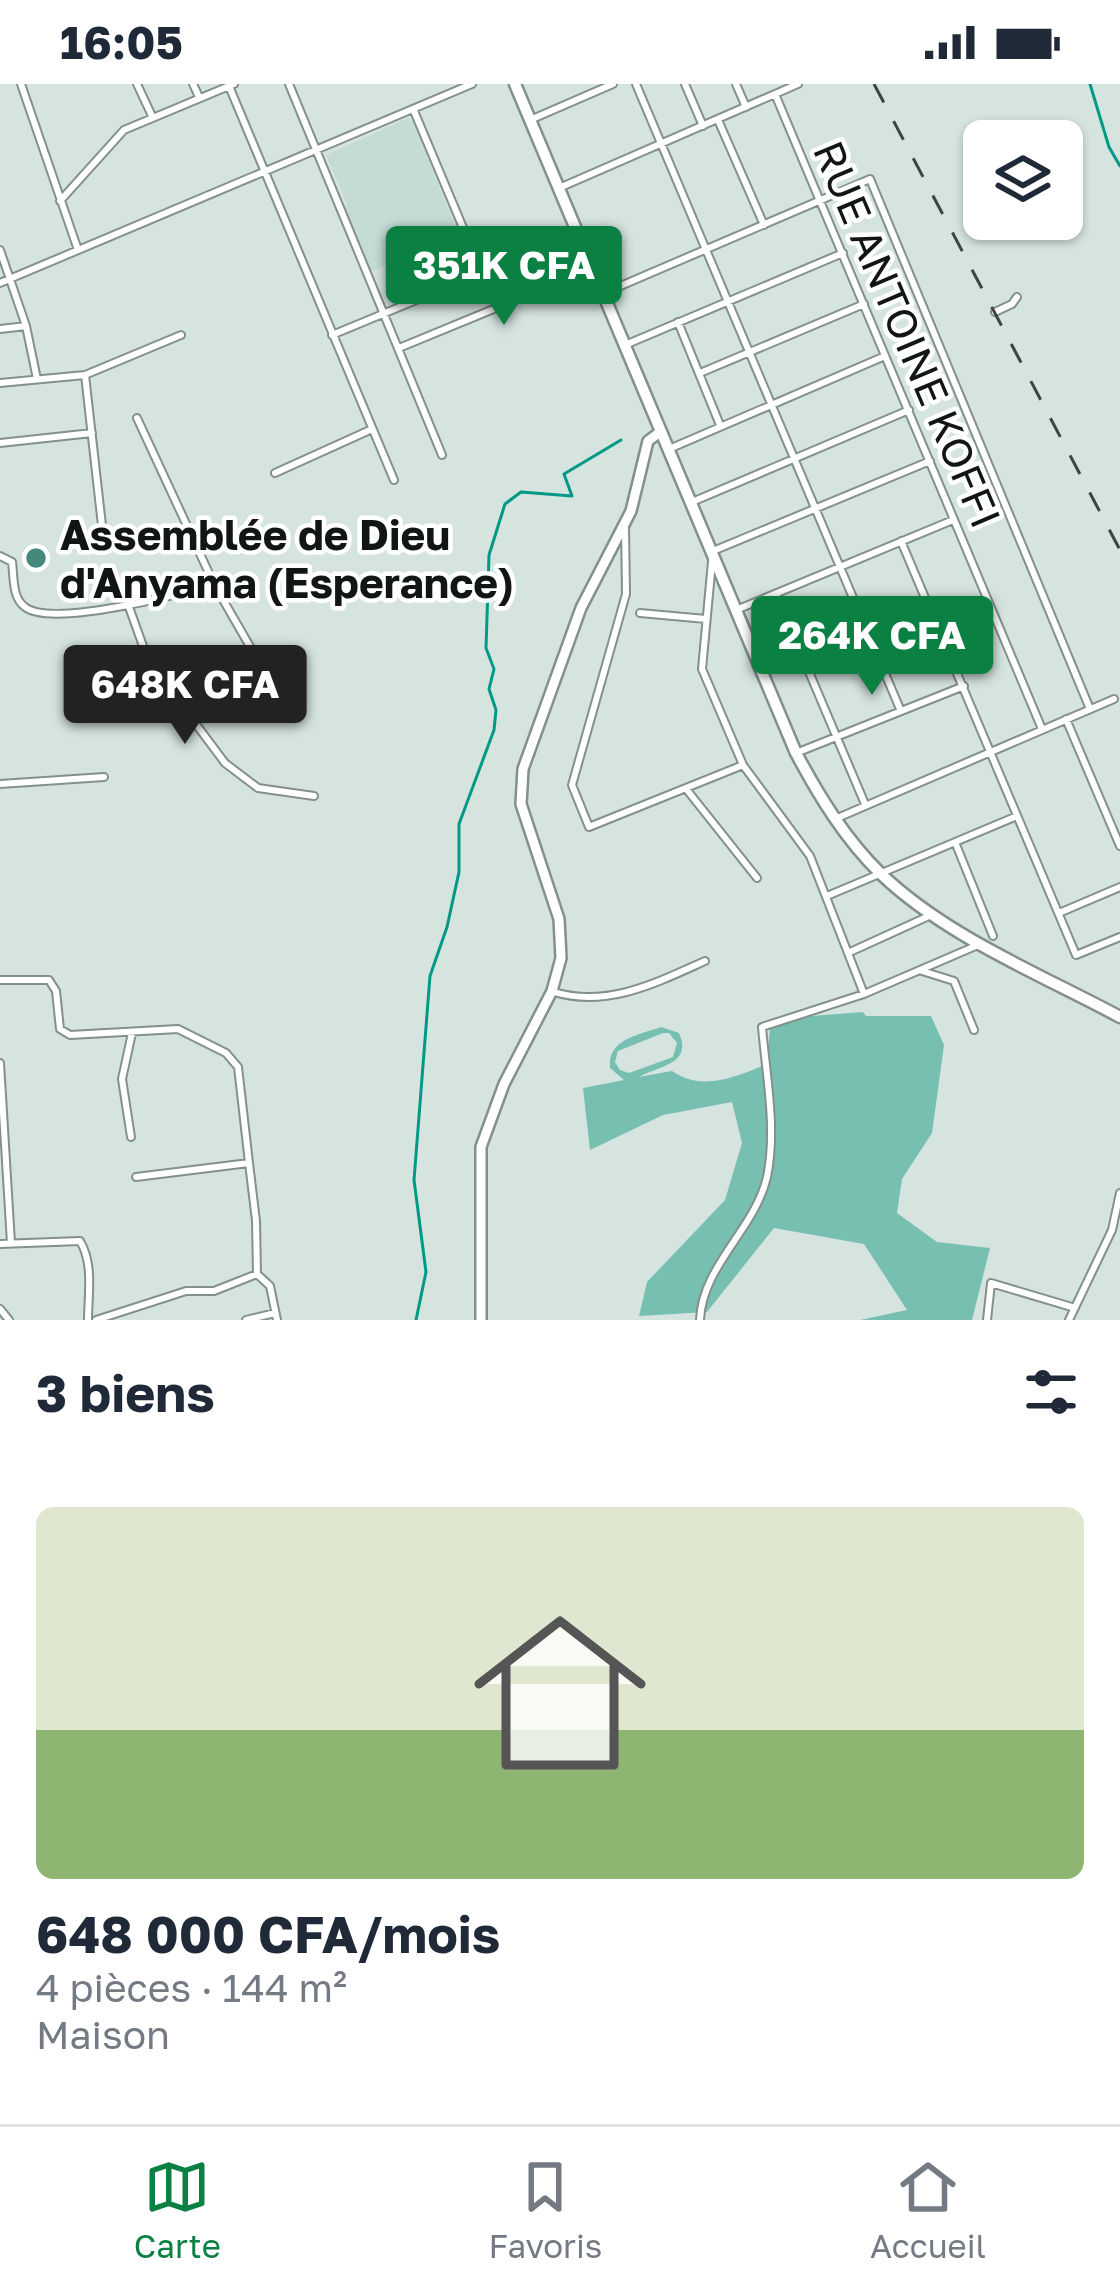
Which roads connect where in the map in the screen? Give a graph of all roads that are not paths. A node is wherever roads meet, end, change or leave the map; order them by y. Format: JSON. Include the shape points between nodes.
{"nodes":[{"id":1,"x":21,"y":84,"type":"edge"},
{"id":2,"x":137,"y":84,"type":"edge"},
{"id":3,"x":193,"y":84,"type":"edge"},
{"id":4,"x":289,"y":84,"type":"edge"},
{"id":5,"x":472,"y":84,"type":"edge"},
{"id":6,"x":515,"y":84,"type":"edge"},
{"id":7,"x":613,"y":84,"type":"edge"},
{"id":8,"x":636,"y":84,"type":"edge"},
{"id":9,"x":685,"y":84,"type":"edge"},
{"id":10,"x":736,"y":84,"type":"edge"},
{"id":11,"x":798,"y":84,"type":"edge"},
{"id":12,"x":232,"y":85,"type":"edge"},
{"id":13,"x":775,"y":94,"type":"junction"},
{"id":14,"x":199,"y":97,"type":"junction"},
{"id":15,"x":746,"y":107,"type":"junction"},
{"id":16,"x":413,"y":110,"type":"junction"},
{"id":17,"x":152,"y":116,"type":"junction"},
{"id":18,"x":530,"y":119,"type":"junction"},
{"id":19,"x":718,"y":120,"type":"junction"},
{"id":20,"x":703,"y":126,"type":"junction"},
{"id":21,"x":661,"y":142,"type":"junction"},
{"id":22,"x":317,"y":150,"type":"junction"},
{"id":23,"x":265,"y":170,"type":"junction"},
{"id":24,"x":559,"y":188,"type":"junction"},
{"id":25,"x":60,"y":201,"type":"junction"},
{"id":26,"x":820,"y":201,"type":"junction"},
{"id":27,"x":764,"y":225,"type":"junction"},
{"id":28,"x":578,"y":233,"type":"junction"},
{"id":29,"x":0,"y":250,"type":"edge"},
{"id":30,"x":78,"y":250,"type":"junction"},
{"id":31,"x":706,"y":250,"type":"junction"},
{"id":32,"x":843,"y":253,"type":"junction"},
{"id":33,"x":593,"y":268,"type":"junction"},
{"id":34,"x":482,"y":274,"type":"junction"},
{"id":35,"x":10,"y":280,"type":"junction"},
{"id":36,"x":0,"y":283,"type":"edge"},
{"id":37,"x":604,"y":293,"type":"junction"},
{"id":38,"x":1017,"y":297,"type":"dead end"},
{"id":39,"x":727,"y":302,"type":"junction"},
{"id":40,"x":864,"y":304,"type":"junction"},
{"id":41,"x":995,"y":312,"type":"dead end"},
{"id":42,"x":385,"y":313,"type":"junction"},
{"id":43,"x":678,"y":322,"type":"junction"},
{"id":44,"x":26,"y":326,"type":"junction"},
{"id":45,"x":0,"y":329,"type":"edge"},
{"id":46,"x":181,"y":335,"type":"dead end"},
{"id":47,"x":331,"y":335,"type":"junction"},
{"id":48,"x":624,"y":345,"type":"junction"},
{"id":49,"x":399,"y":348,"type":"junction"},
{"id":50,"x":749,"y":353,"type":"junction"},
{"id":51,"x":885,"y":356,"type":"junction"},
{"id":52,"x":700,"y":373,"type":"junction"},
{"id":53,"x":85,"y":375,"type":"junction"},
{"id":54,"x":37,"y":379,"type":"junction"},
{"id":55,"x":0,"y":383,"type":"edge"},
{"id":56,"x":771,"y":405,"type":"junction"},
{"id":57,"x":909,"y":410,"type":"junction"},
{"id":58,"x":137,"y":418,"type":"dead end"},
{"id":59,"x":720,"y":426,"type":"junction"},
{"id":60,"x":372,"y":429,"type":"junction"},
{"id":61,"x":660,"y":432,"type":"junction"},
{"id":62,"x":93,"y":433,"type":"junction"},
{"id":63,"x":0,"y":442,"type":"edge"},
{"id":64,"x":669,"y":448,"type":"junction"},
{"id":65,"x":442,"y":455,"type":"dead end"},
{"id":66,"x":794,"y":459,"type":"junction"},
{"id":67,"x":930,"y":461,"type":"junction"},
{"id":68,"x":275,"y":473,"type":"dead end"},
{"id":69,"x":394,"y":480,"type":"dead end"},
{"id":70,"x":692,"y":502,"type":"junction"},
{"id":71,"x":815,"y":508,"type":"junction"},
{"id":72,"x":953,"y":520,"type":"junction"},
{"id":73,"x":625,"y":523,"type":"junction"},
{"id":74,"x":902,"y":542,"type":"junction"},
{"id":75,"x":104,"y":543,"type":"dead end"},
{"id":76,"x":713,"y":551,"type":"junction"},
{"id":77,"x":0,"y":556,"type":"edge"},
{"id":78,"x":840,"y":567,"type":"junction"},
{"id":79,"x":214,"y":584,"type":"junction"},
{"id":80,"x":776,"y":594,"type":"junction"},
{"id":81,"x":129,"y":608,"type":"junction"},
{"id":82,"x":736,"y":610,"type":"junction"},
{"id":83,"x":640,"y":614,"type":"dead end"},
{"id":84,"x":706,"y":619,"type":"junction"},
{"id":85,"x":964,"y":686,"type":"junction"},
{"id":86,"x":1114,"y":699,"type":"dead end"},
{"id":87,"x":900,"y":709,"type":"junction"},
{"id":88,"x":1090,"y":709,"type":"junction"},
{"id":89,"x":291,"y":718,"type":"dead end"},
{"id":90,"x":1066,"y":719,"type":"junction"},
{"id":91,"x":1042,"y":729,"type":"junction"},
{"id":92,"x":835,"y":736,"type":"junction"},
{"id":93,"x":990,"y":752,"type":"junction"},
{"id":94,"x":796,"y":753,"type":"junction"},
{"id":95,"x":743,"y":765,"type":"junction"},
{"id":96,"x":104,"y":778,"type":"dead end"},
{"id":97,"x":0,"y":784,"type":"edge"},
{"id":98,"x":687,"y":790,"type":"junction"},
{"id":99,"x":314,"y":796,"type":"dead end"},
{"id":100,"x":865,"y":804,"type":"junction"},
{"id":101,"x":1018,"y":816,"type":"junction"},
{"id":102,"x":835,"y":819,"type":"junction"},
{"id":103,"x":955,"y":842,"type":"junction"},
{"id":104,"x":1120,"y":846,"type":"edge"},
{"id":105,"x":880,"y":873,"type":"junction"},
{"id":106,"x":757,"y":878,"type":"dead end"},
{"id":107,"x":1120,"y":886,"type":"edge"},
{"id":108,"x":827,"y":896,"type":"junction"},
{"id":109,"x":1059,"y":913,"type":"junction"},
{"id":110,"x":932,"y":915,"type":"junction"},
{"id":111,"x":993,"y":936,"type":"dead end"},
{"id":112,"x":1120,"y":937,"type":"edge"},
{"id":113,"x":981,"y":943,"type":"junction"},
{"id":114,"x":850,"y":952,"type":"junction"},
{"id":115,"x":705,"y":962,"type":"dead end"},
{"id":116,"x":919,"y":970,"type":"junction"},
{"id":117,"x":0,"y":980,"type":"edge"},
{"id":118,"x":552,"y":991,"type":"junction"},
{"id":119,"x":864,"y":994,"type":"junction"},
{"id":120,"x":1120,"y":1017,"type":"edge"},
{"id":121,"x":974,"y":1030,"type":"dead end"},
{"id":122,"x":132,"y":1033,"type":"junction"},
{"id":123,"x":0,"y":1063,"type":"edge"},
{"id":124,"x":131,"y":1137,"type":"dead end"},
{"id":125,"x":249,"y":1163,"type":"junction"},
{"id":126,"x":136,"y":1177,"type":"dead end"},
{"id":127,"x":1120,"y":1192,"type":"edge"},
{"id":128,"x":11,"y":1243,"type":"junction"},
{"id":129,"x":0,"y":1244,"type":"edge"},
{"id":130,"x":257,"y":1274,"type":"junction"},
{"id":131,"x":1075,"y":1308,"type":"junction"},
{"id":132,"x":0,"y":1309,"type":"edge"},
{"id":133,"x":276,"y":1317,"type":"edge"},
{"id":134,"x":9,"y":1320,"type":"edge"},
{"id":135,"x":92,"y":1320,"type":"edge"},
{"id":136,"x":246,"y":1320,"type":"edge"},
{"id":137,"x":481,"y":1320,"type":"edge"},
{"id":138,"x":700,"y":1320,"type":"edge"},
{"id":139,"x":987,"y":1320,"type":"edge"},
{"id":140,"x":1069,"y":1320,"type":"edge"}],
"edges":[{"from":1,"to":25,"type":"street"},
{"from":2,"to":17,"type":"street"},
{"from":3,"to":14,"type":"street"},
{"from":4,"to":22,"type":"street"},
{"from":5,"to":16,"type":"street"},
{"from":6,"to":18,"type":"main road"},
{"from":7,"to":18,"type":"street"},
{"from":8,"to":21,"type":"street"},
{"from":9,"to":20,"type":"street"},
{"from":10,"to":15,"type":"street"},
{"from":11,"to":13,"type":"street"},
{"from":12,"to":14,"type":"street"},
{"from":12,"to":23,"type":"street"},
{"from":13,"to":15,"type":"street"},
{"from":13,"to":26,"type":"street","name":"RUE ANTOINE KOFFI"},
{"from":14,"to":17,"type":"street"},
{"from":15,"to":19,"type":"street"},
{"from":16,"to":22,"type":"street"},
{"from":16,"to":34,"type":"street"},
{"from":17,"to":25,"type":"street","via":[[124,130]]},
{"from":18,"to":24,"type":"main road"},
{"from":19,"to":20,"type":"street"},
{"from":19,"to":27,"type":"street"},
{"from":20,"to":21,"type":"street"},
{"from":21,"to":24,"type":"street"},
{"from":21,"to":31,"type":"street"},
{"from":22,"to":23,"type":"street"},
{"from":22,"to":42,"type":"street"},
{"from":23,"to":30,"type":"street"},
{"from":23,"to":47,"type":"street"},
{"from":24,"to":28,"type":"main road"},
{"from":25,"to":30,"type":"street"},
{"from":26,"to":27,"type":"street"},
{"from":26,"to":32,"type":"street","name":"RUE ANTOINE KOFFI"},
{"from":26,"to":88,"type":"street","via":[[870,178]]},
{"from":27,"to":31,"type":"street"},
{"from":28,"to":33,"type":"main road"},
{"from":28,"to":34,"type":"street"},
{"from":29,"to":35,"type":"street"},
{"from":30,"to":35,"type":"street"},
{"from":31,"to":37,"type":"street"},
{"from":31,"to":39,"type":"street"},
{"from":32,"to":39,"type":"street"},
{"from":32,"to":40,"type":"street","name":"RUE ANTOINE KOFFI"},
{"from":33,"to":37,"type":"main road"},
{"from":33,"to":49,"type":"street"},
{"from":34,"to":42,"type":"street"},
{"from":35,"to":36,"type":"street"},
{"from":35,"to":44,"type":"street"},
{"from":37,"to":48,"type":"main road"},
{"from":38,"to":41,"type":"street"},
{"from":39,"to":43,"type":"street"},
{"from":39,"to":50,"type":"street"},
{"from":40,"to":50,"type":"street"},
{"from":40,"to":51,"type":"street","name":"RUE ANTOINE KOFFI"},
{"from":42,"to":47,"type":"street"},
{"from":42,"to":49,"type":"street"},
{"from":43,"to":48,"type":"street"},
{"from":43,"to":52,"type":"street"},
{"from":44,"to":45,"type":"street"},
{"from":44,"to":54,"type":"street"},
{"from":46,"to":53,"type":"street"},
{"from":47,"to":60,"type":"street"},
{"from":48,"to":61,"type":"main road"},
{"from":49,"to":65,"type":"street"},
{"from":50,"to":52,"type":"street"},
{"from":50,"to":56,"type":"street"},
{"from":51,"to":56,"type":"street"},
{"from":51,"to":57,"type":"street","name":"RUE ANTOINE KOFFI"},
{"from":52,"to":59,"type":"street"},
{"from":53,"to":54,"type":"street"},
{"from":53,"to":62,"type":"street"},
{"from":54,"to":55,"type":"street"},
{"from":56,"to":59,"type":"street"},
{"from":56,"to":66,"type":"street"},
{"from":57,"to":66,"type":"street"},
{"from":57,"to":67,"type":"street","name":"RUE ANTOINE KOFFI"},
{"from":58,"to":79,"type":"street"},
{"from":59,"to":64,"type":"street"},
{"from":60,"to":68,"type":"street"},
{"from":60,"to":69,"type":"street"},
{"from":61,"to":64,"type":"main road"},
{"from":61,"to":73,"type":"street","via":[[648,441]]},
{"from":62,"to":63,"type":"street"},
{"from":62,"to":75,"type":"street"},
{"from":64,"to":70,"type":"main road"},
{"from":66,"to":70,"type":"street"},
{"from":66,"to":71,"type":"street"},
{"from":67,"to":71,"type":"street"},
{"from":67,"to":72,"type":"street","name":"RUE ANTOINE KOFFI"},
{"from":70,"to":76,"type":"main road"},
{"from":71,"to":76,"type":"street"},
{"from":71,"to":78,"type":"street"},
{"from":72,"to":74,"type":"street"},
{"from":72,"to":91,"type":"street","name":"RUE ANTOINE KOFFI"},
{"from":73,"to":98,"type":"street","via":[[626,594],[572,785],[589,827]]},
{"from":73,"to":118,"type":"street","via":[[580,608],[523,769],[521,804],[561,938]]},
{"from":74,"to":78,"type":"street"},
{"from":74,"to":85,"type":"street"},
{"from":76,"to":82,"type":"main road"},
{"from":76,"to":84,"type":"street"},
{"from":77,"to":81,"type":"street","via":[[12,562],[16,597],[29,610]]},
{"from":78,"to":80,"type":"street"},
{"from":78,"to":87,"type":"street"},
{"from":79,"to":81,"type":"street"},
{"from":79,"to":89,"type":"street"},
{"from":80,"to":82,"type":"street"},
{"from":80,"to":92,"type":"street"},
{"from":81,"to":99,"type":"street","via":[[148,660],[225,763],[258,788]]},
{"from":82,"to":94,"type":"main road"},
{"from":83,"to":84,"type":"street"},
{"from":84,"to":95,"type":"street","via":[[702,669]]},
{"from":85,"to":87,"type":"street"},
{"from":85,"to":93,"type":"street"},
{"from":86,"to":88,"type":"street"},
{"from":87,"to":92,"type":"street"},
{"from":88,"to":90,"type":"street"},
{"from":90,"to":91,"type":"street"},
{"from":90,"to":104,"type":"street"},
{"from":91,"to":93,"type":"street"},
{"from":92,"to":94,"type":"street"},
{"from":92,"to":100,"type":"street"},
{"from":93,"to":100,"type":"street"},
{"from":93,"to":101,"type":"street"},
{"from":94,"to":102,"type":"main road"},
{"from":95,"to":98,"type":"street"},
{"from":95,"to":108,"type":"street","via":[[810,856]]},
{"from":96,"to":97,"type":"street"},
{"from":98,"to":106,"type":"street"},
{"from":100,"to":102,"type":"street"},
{"from":101,"to":103,"type":"street"},
{"from":101,"to":109,"type":"street"},
{"from":102,"to":105,"type":"main road"},
{"from":103,"to":105,"type":"street"},
{"from":103,"to":111,"type":"street"},
{"from":105,"to":108,"type":"street"},
{"from":105,"to":110,"type":"main road"},
{"from":107,"to":109,"type":"street"},
{"from":108,"to":114,"type":"street"},
{"from":109,"to":112,"type":"street","via":[[1076,955]]},
{"from":110,"to":113,"type":"main road"},
{"from":110,"to":114,"type":"street"},
{"from":113,"to":116,"type":"street"},
{"from":113,"to":120,"type":"main road"},
{"from":114,"to":119,"type":"street"},
{"from":115,"to":118,"type":"street","via":[[605,998]]},
{"from":116,"to":119,"type":"street"},
{"from":116,"to":121,"type":"street","via":[[954,981]]},
{"from":117,"to":122,"type":"street","via":[[49,980],[60,1029],[70,1035]]},
{"from":118,"to":137,"type":"street","via":[[481,1148]]},
{"from":119,"to":138,"type":"street","via":[[762,1027],[766,1179],[707,1285]]},
{"from":122,"to":124,"type":"street","via":[[122,1079]]},
{"from":122,"to":125,"type":"street","via":[[178,1029],[226,1053],[238,1067]]},
{"from":123,"to":128,"type":"street"},
{"from":125,"to":126,"type":"street"},
{"from":125,"to":130,"type":"street"},
{"from":127,"to":131,"type":"street","via":[[1112,1230]]},
{"from":128,"to":129,"type":"street"},
{"from":128,"to":135,"type":"street","via":[[80,1241]]},
{"from":130,"to":133,"type":"street","via":[[270,1286]]},
{"from":130,"to":135,"type":"street"},
{"from":131,"to":139,"type":"street","via":[[991,1283]]},
{"from":131,"to":140,"type":"street"},
{"from":132,"to":134,"type":"street"},
{"from":133,"to":136,"type":"street"}]}
